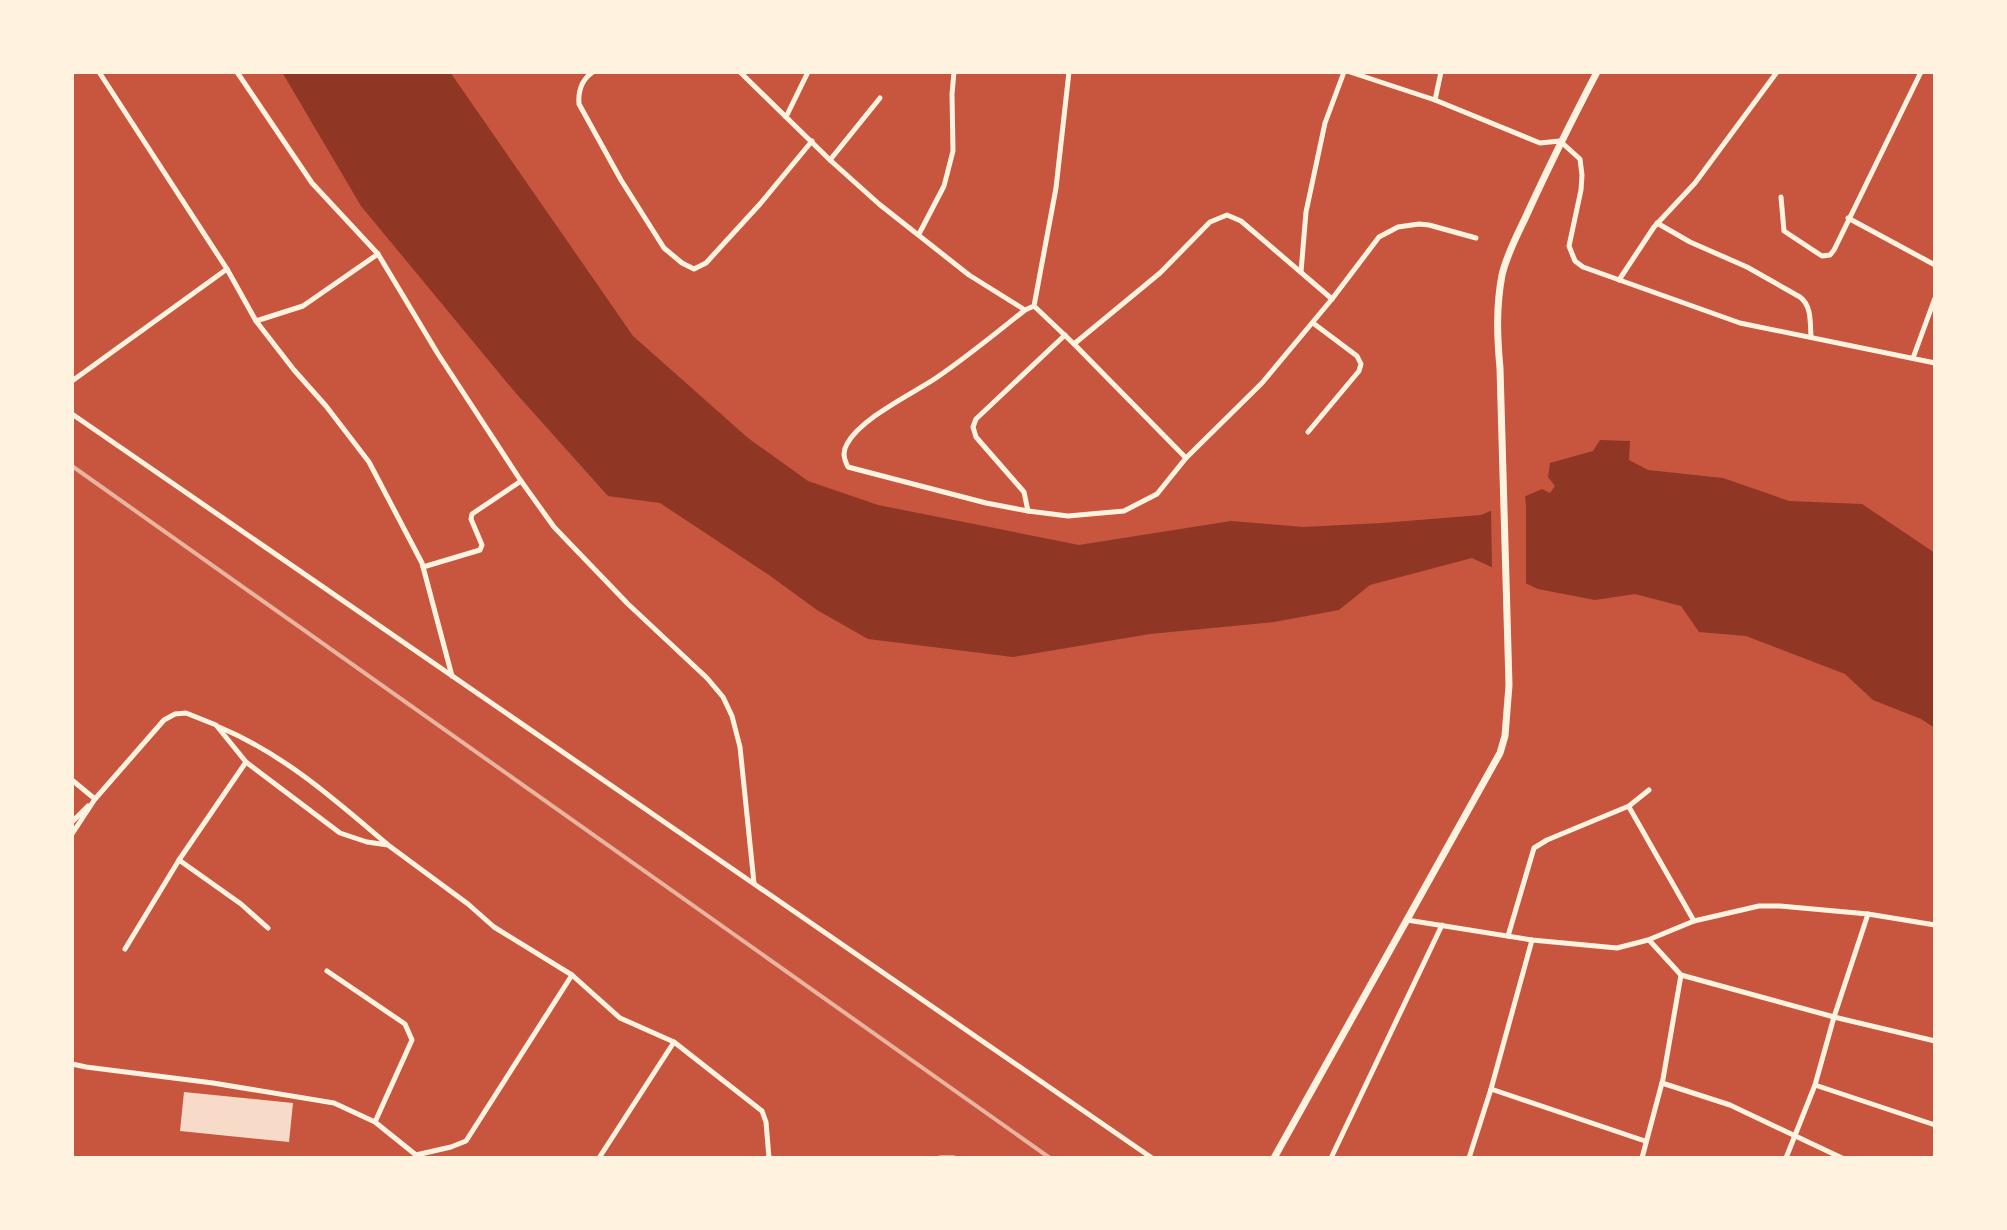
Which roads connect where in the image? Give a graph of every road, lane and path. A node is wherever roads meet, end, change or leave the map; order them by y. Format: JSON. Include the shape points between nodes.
{"nodes":[{"id":1,"x":99,"y":72,"type":"edge"},
{"id":2,"x":237,"y":72,"type":"edge"},
{"id":3,"x":593,"y":72,"type":"edge"},
{"id":4,"x":740,"y":72,"type":"edge"},
{"id":5,"x":808,"y":72,"type":"edge"},
{"id":6,"x":954,"y":72,"type":"edge"},
{"id":7,"x":1069,"y":72,"type":"edge"},
{"id":8,"x":1344,"y":72,"type":"edge"},
{"id":9,"x":1350,"y":72,"type":"edge"},
{"id":10,"x":1441,"y":72,"type":"edge"},
{"id":11,"x":1597,"y":72,"type":"edge"},
{"id":12,"x":1777,"y":72,"type":"edge"},
{"id":13,"x":1921,"y":72,"type":"edge"},
{"id":14,"x":880,"y":98,"type":"dead end"},
{"id":15,"x":1435,"y":100,"type":"junction"},
{"id":16,"x":786,"y":117,"type":"junction"},
{"id":17,"x":812,"y":141,"type":"junction"},
{"id":18,"x":1560,"y":141,"type":"junction"},
{"id":19,"x":830,"y":160,"type":"junction"},
{"id":20,"x":1781,"y":197,"type":"dead end"},
{"id":21,"x":1848,"y":218,"type":"junction"},
{"id":22,"x":1657,"y":223,"type":"junction"},
{"id":23,"x":919,"y":234,"type":"junction"},
{"id":24,"x":1476,"y":238,"type":"dead end"},
{"id":25,"x":378,"y":254,"type":"junction"},
{"id":26,"x":1935,"y":265,"type":"edge"},
{"id":27,"x":227,"y":269,"type":"junction"},
{"id":28,"x":1301,"y":273,"type":"junction"},
{"id":29,"x":1619,"y":280,"type":"junction"},
{"id":30,"x":1935,"y":298,"type":"edge"},
{"id":31,"x":1332,"y":299,"type":"junction"},
{"id":32,"x":1034,"y":306,"type":"junction"},
{"id":33,"x":1025,"y":310,"type":"junction"},
{"id":34,"x":256,"y":321,"type":"junction"},
{"id":35,"x":1313,"y":323,"type":"junction"},
{"id":36,"x":1065,"y":335,"type":"junction"},
{"id":37,"x":1811,"y":337,"type":"junction"},
{"id":38,"x":1074,"y":344,"type":"junction"},
{"id":39,"x":1913,"y":358,"type":"junction"},
{"id":40,"x":1935,"y":363,"type":"edge"},
{"id":41,"x":72,"y":381,"type":"edge"},
{"id":42,"x":72,"y":414,"type":"edge"},
{"id":43,"x":1308,"y":432,"type":"dead end"},
{"id":44,"x":1186,"y":458,"type":"junction"},
{"id":45,"x":521,"y":481,"type":"junction"},
{"id":46,"x":1028,"y":511,"type":"junction"},
{"id":47,"x":423,"y":567,"type":"junction"},
{"id":48,"x":452,"y":677,"type":"junction"},
{"id":49,"x":215,"y":725,"type":"junction"},
{"id":50,"x":246,"y":762,"type":"junction"},
{"id":51,"x":72,"y":780,"type":"edge"},
{"id":52,"x":1649,"y":790,"type":"dead end"},
{"id":53,"x":95,"y":799,"type":"junction"},
{"id":54,"x":1629,"y":806,"type":"junction"},
{"id":55,"x":72,"y":822,"type":"edge"},
{"id":56,"x":72,"y":834,"type":"edge"},
{"id":57,"x":388,"y":845,"type":"junction"},
{"id":58,"x":179,"y":860,"type":"junction"},
{"id":59,"x":754,"y":884,"type":"junction"},
{"id":60,"x":1868,"y":914,"type":"junction"},
{"id":61,"x":1407,"y":920,"type":"junction"},
{"id":62,"x":1694,"y":921,"type":"junction"},
{"id":63,"x":1442,"y":925,"type":"junction"},
{"id":64,"x":1935,"y":925,"type":"edge"},
{"id":65,"x":268,"y":928,"type":"dead end"},
{"id":66,"x":1508,"y":936,"type":"junction"},
{"id":67,"x":1532,"y":940,"type":"junction"},
{"id":68,"x":1648,"y":940,"type":"junction"},
{"id":69,"x":125,"y":949,"type":"dead end"},
{"id":70,"x":327,"y":971,"type":"dead end"},
{"id":71,"x":572,"y":975,"type":"junction"},
{"id":72,"x":1681,"y":975,"type":"junction"},
{"id":73,"x":1834,"y":1017,"type":"junction"},
{"id":74,"x":1935,"y":1041,"type":"edge"},
{"id":75,"x":674,"y":1042,"type":"junction"},
{"id":76,"x":72,"y":1064,"type":"edge"},
{"id":77,"x":1662,"y":1083,"type":"junction"},
{"id":78,"x":1815,"y":1085,"type":"junction"},
{"id":79,"x":1491,"y":1089,"type":"junction"},
{"id":80,"x":375,"y":1122,"type":"junction"},
{"id":81,"x":1935,"y":1125,"type":"edge"},
{"id":82,"x":1796,"y":1135,"type":"junction"},
{"id":83,"x":1645,"y":1141,"type":"junction"},
{"id":84,"x":417,"y":1157,"type":"edge"},
{"id":85,"x":599,"y":1158,"type":"edge"},
{"id":86,"x":769,"y":1158,"type":"edge"},
{"id":87,"x":940,"y":1158,"type":"edge"},
{"id":88,"x":954,"y":1158,"type":"edge"},
{"id":89,"x":1152,"y":1158,"type":"edge"},
{"id":90,"x":1274,"y":1158,"type":"edge"},
{"id":91,"x":1331,"y":1158,"type":"edge"},
{"id":92,"x":1469,"y":1158,"type":"edge"},
{"id":93,"x":1642,"y":1158,"type":"edge"},
{"id":94,"x":1786,"y":1158,"type":"edge"},
{"id":95,"x":1842,"y":1158,"type":"edge"}],
"edges":[{"from":1,"to":27,"type":"street"},
{"from":2,"to":25,"type":"street","via":[[312,183]]},
{"from":3,"to":17,"type":"street","via":[[578,91],[579,104],[664,248],[694,269],[706,263]]},
{"from":4,"to":16,"type":"street"},
{"from":5,"to":16,"type":"street"},
{"from":6,"to":23,"type":"street","via":[[953,151],[944,186]]},
{"from":7,"to":32,"type":"street","via":[[1056,188]]},
{"from":8,"to":28,"type":"street","via":[[1321,137]]},
{"from":9,"to":15,"type":"street"},
{"from":10,"to":15,"type":"street"},
{"from":11,"to":18,"type":"main road"},
{"from":12,"to":22,"type":"street","via":[[1695,183]]},
{"from":13,"to":21,"type":"street"},
{"from":14,"to":19,"type":"street"},
{"from":15,"to":18,"type":"street","via":[[1540,143]]},
{"from":16,"to":17,"type":"street"},
{"from":17,"to":19,"type":"street"},
{"from":18,"to":29,"type":"street","via":[[1580,159],[1582,175],[1569,239],[1571,254],[1583,267]]},
{"from":18,"to":61,"type":"main road","via":[[1511,249],[1497,306],[1509,685],[1505,736]]},
{"from":19,"to":23,"type":"street"},
{"from":20,"to":21,"type":"street","via":[[1784,231],[1822,256],[1834,250]]},
{"from":21,"to":26,"type":"street"},
{"from":22,"to":29,"type":"street"},
{"from":22,"to":37,"type":"street","via":[[1806,301]]},
{"from":23,"to":33,"type":"street","via":[[969,275]]},
{"from":24,"to":31,"type":"street","via":[[1419,224],[1389,230]]},
{"from":25,"to":34,"type":"street","via":[[303,306]]},
{"from":25,"to":45,"type":"street"},
{"from":27,"to":34,"type":"street"},
{"from":27,"to":41,"type":"street"},
{"from":28,"to":31,"type":"street"},
{"from":28,"to":38,"type":"street","via":[[1227,215],[1210,222],[1160,273]]},
{"from":29,"to":37,"type":"street","via":[[1740,323]]},
{"from":30,"to":39,"type":"street"},
{"from":31,"to":35,"type":"street"},
{"from":32,"to":33,"type":"street"},
{"from":32,"to":36,"type":"street"},
{"from":33,"to":46,"type":"street","via":[[936,378],[883,410],[846,444],[843,458],[848,467],[871,475]]},
{"from":34,"to":47,"type":"street","via":[[369,462]]},
{"from":35,"to":43,"type":"street","via":[[1361,364]]},
{"from":35,"to":44,"type":"street"},
{"from":36,"to":38,"type":"street"},
{"from":36,"to":46,"type":"street","via":[[973,427],[1024,492]]},
{"from":37,"to":39,"type":"street"},
{"from":38,"to":44,"type":"street"},
{"from":39,"to":40,"type":"street"},
{"from":42,"to":48,"type":"street"},
{"from":44,"to":46,"type":"street","via":[[1157,494],[1124,511],[1068,516]]},
{"from":45,"to":47,"type":"street","via":[[473,512],[480,550]]},
{"from":45,"to":59,"type":"street","via":[[554,527],[723,697],[740,747]]},
{"from":47,"to":48,"type":"street"},
{"from":48,"to":59,"type":"street"},
{"from":49,"to":50,"type":"street"},
{"from":49,"to":53,"type":"street","via":[[186,713],[164,720]]},
{"from":49,"to":57,"type":"street","via":[[286,762]]},
{"from":50,"to":57,"type":"street","via":[[340,833]]},
{"from":50,"to":58,"type":"street"},
{"from":51,"to":53,"type":"street"},
{"from":52,"to":54,"type":"street"},
{"from":53,"to":55,"type":"street"},
{"from":53,"to":56,"type":"street"},
{"from":54,"to":62,"type":"street"},
{"from":54,"to":66,"type":"street","via":[[1534,848]]},
{"from":57,"to":71,"type":"street","via":[[494,927]]},
{"from":58,"to":65,"type":"street"},
{"from":58,"to":69,"type":"street"},
{"from":59,"to":89,"type":"street"},
{"from":60,"to":62,"type":"street","via":[[1759,906]]},
{"from":60,"to":64,"type":"street"},
{"from":60,"to":73,"type":"street"},
{"from":61,"to":63,"type":"street"},
{"from":61,"to":90,"type":"main road"},
{"from":62,"to":68,"type":"street"},
{"from":63,"to":66,"type":"street"},
{"from":63,"to":91,"type":"street"},
{"from":66,"to":67,"type":"street"},
{"from":67,"to":68,"type":"street","via":[[1617,948]]},
{"from":67,"to":79,"type":"street"},
{"from":68,"to":72,"type":"street"},
{"from":70,"to":80,"type":"street","via":[[405,1024],[411,1036]]},
{"from":71,"to":75,"type":"street","via":[[620,1018]]},
{"from":71,"to":84,"type":"street","via":[[466,1141]]},
{"from":72,"to":73,"type":"street"},
{"from":72,"to":77,"type":"street"},
{"from":73,"to":74,"type":"street"},
{"from":73,"to":78,"type":"street"},
{"from":75,"to":85,"type":"street"},
{"from":75,"to":86,"type":"street","via":[[762,1111]]},
{"from":76,"to":80,"type":"street","via":[[334,1103]]},
{"from":77,"to":82,"type":"street","via":[[1730,1105]]},
{"from":77,"to":83,"type":"street"},
{"from":78,"to":81,"type":"street"},
{"from":78,"to":82,"type":"street"},
{"from":79,"to":83,"type":"street"},
{"from":79,"to":92,"type":"street"},
{"from":80,"to":84,"type":"street"},
{"from":82,"to":94,"type":"street"},
{"from":82,"to":95,"type":"street"},
{"from":83,"to":93,"type":"street"},
{"from":87,"to":88,"type":"street"}]}
